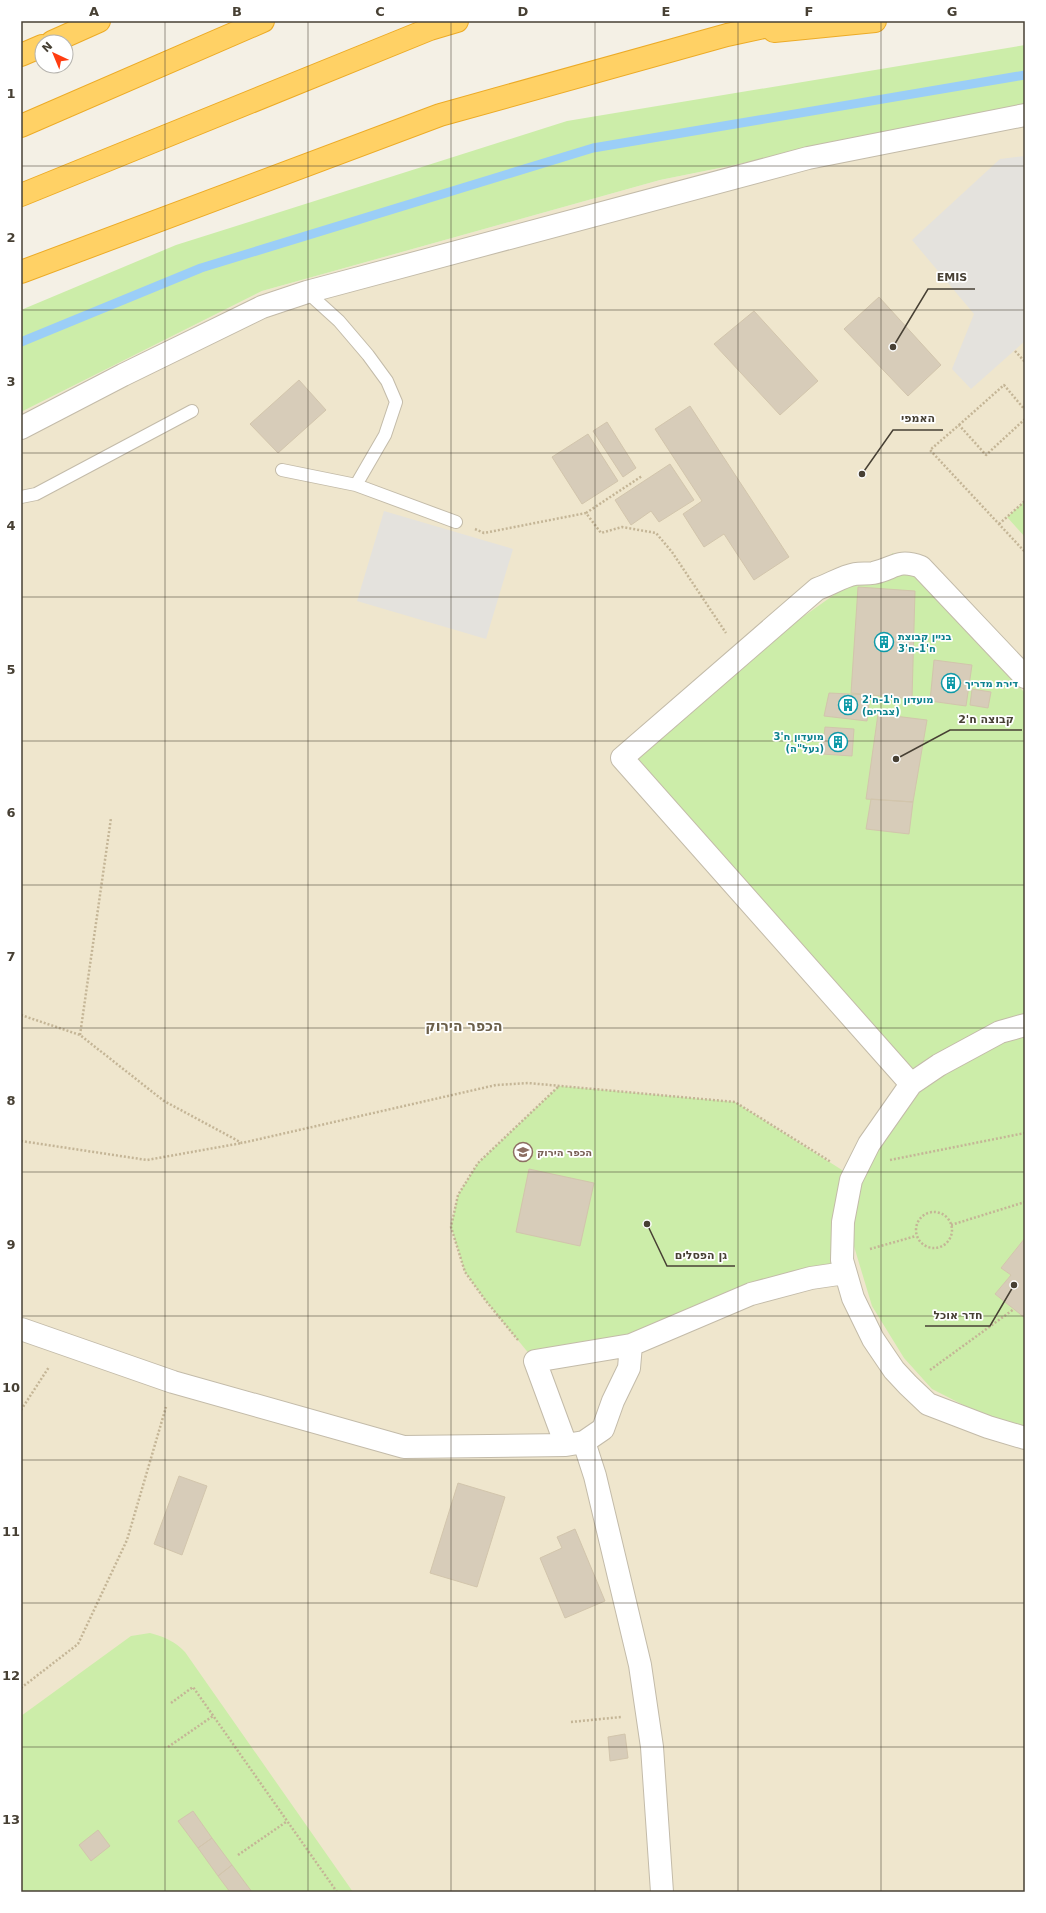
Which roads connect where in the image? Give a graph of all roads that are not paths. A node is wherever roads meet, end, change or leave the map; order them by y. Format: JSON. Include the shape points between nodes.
{"nodes":[{"id":1,"x":99,"y":21,"type":"edge"},
{"id":2,"x":263,"y":21,"type":"edge"},
{"id":3,"x":458,"y":21,"type":"edge"},
{"id":4,"x":791,"y":21,"type":"edge"},
{"id":5,"x":875,"y":21,"type":"edge"},
{"id":6,"x":70,"y":34,"type":"edge"},
{"id":7,"x":727,"y":35,"type":"junction"},
{"id":8,"x":34,"y":49,"type":"edge"},
{"id":9,"x":21,"y":55,"type":"edge"},
{"id":10,"x":1025,"y":115,"type":"edge"},
{"id":11,"x":21,"y":126,"type":"edge"},
{"id":12,"x":21,"y":195,"type":"edge"},
{"id":13,"x":21,"y":272,"type":"edge"},
{"id":14,"x":307,"y":292,"type":"junction"},
{"id":15,"x":192,"y":411,"type":"dead end"},
{"id":16,"x":21,"y":428,"type":"edge"},
{"id":17,"x":282,"y":470,"type":"dead end"},
{"id":18,"x":356,"y":485,"type":"junction"},
{"id":19,"x":21,"y":497,"type":"edge"},
{"id":20,"x":456,"y":522,"type":"road end"},
{"id":21,"x":1025,"y":677,"type":"edge"},
{"id":22,"x":1025,"y":1025,"type":"edge"},
{"id":23,"x":912,"y":1084,"type":"junction"},
{"id":24,"x":844,"y":1265,"type":"junction"},
{"id":25,"x":21,"y":1329,"type":"edge"},
{"id":26,"x":631,"y":1346,"type":"junction"},
{"id":27,"x":1025,"y":1438,"type":"edge"},
{"id":28,"x":575,"y":1443,"type":"junction"},
{"id":29,"x":662,"y":1892,"type":"edge"}],
"edges":[{"from":1,"to":6,"type":"highway"},
{"from":2,"to":11,"type":"highway"},
{"from":3,"to":12,"type":"highway","via":[[423,32]]},
{"from":4,"to":7,"type":"highway"},
{"from":5,"to":7,"type":"highway"},
{"from":7,"to":13,"type":"highway","via":[[440,115]]},
{"from":8,"to":9,"type":"highway"},
{"from":10,"to":14,"type":"street","via":[[808,158]]},
{"from":14,"to":16,"type":"street","via":[[262,307],[122,375]]},
{"from":14,"to":18,"type":"lane","via":[[339,322],[368,355],[387,381],[396,402],[385,436]]},
{"from":15,"to":19,"type":"lane","via":[[36,494]]},
{"from":17,"to":18,"type":"lane"},
{"from":18,"to":20,"type":"lane"},
{"from":21,"to":23,"type":"street","via":[[920,567],[910,563],[896,564],[872,573],[854,574],[818,590],[622,758]]},
{"from":22,"to":23,"type":"street","via":[[1000,1032],[939,1065]]},
{"from":23,"to":24,"type":"street","via":[[869,1144],[851,1180],[843,1222]]},
{"from":24,"to":26,"type":"street","via":[[811,1278],[751,1294]]},
{"from":24,"to":27,"type":"street","via":[[853,1298],[873,1339],[894,1370],[908,1385],[928,1404]]},
{"from":25,"to":28,"type":"street","via":[[173,1382],[404,1446]]},
{"from":26,"to":28,"type":"street","via":[[630,1368],[613,1401],[603,1429]]},
{"from":26,"to":28,"type":"street","via":[[535,1361]]},
{"from":28,"to":29,"type":"street","via":[[595,1476],[640,1665],[652,1747]]}]}
